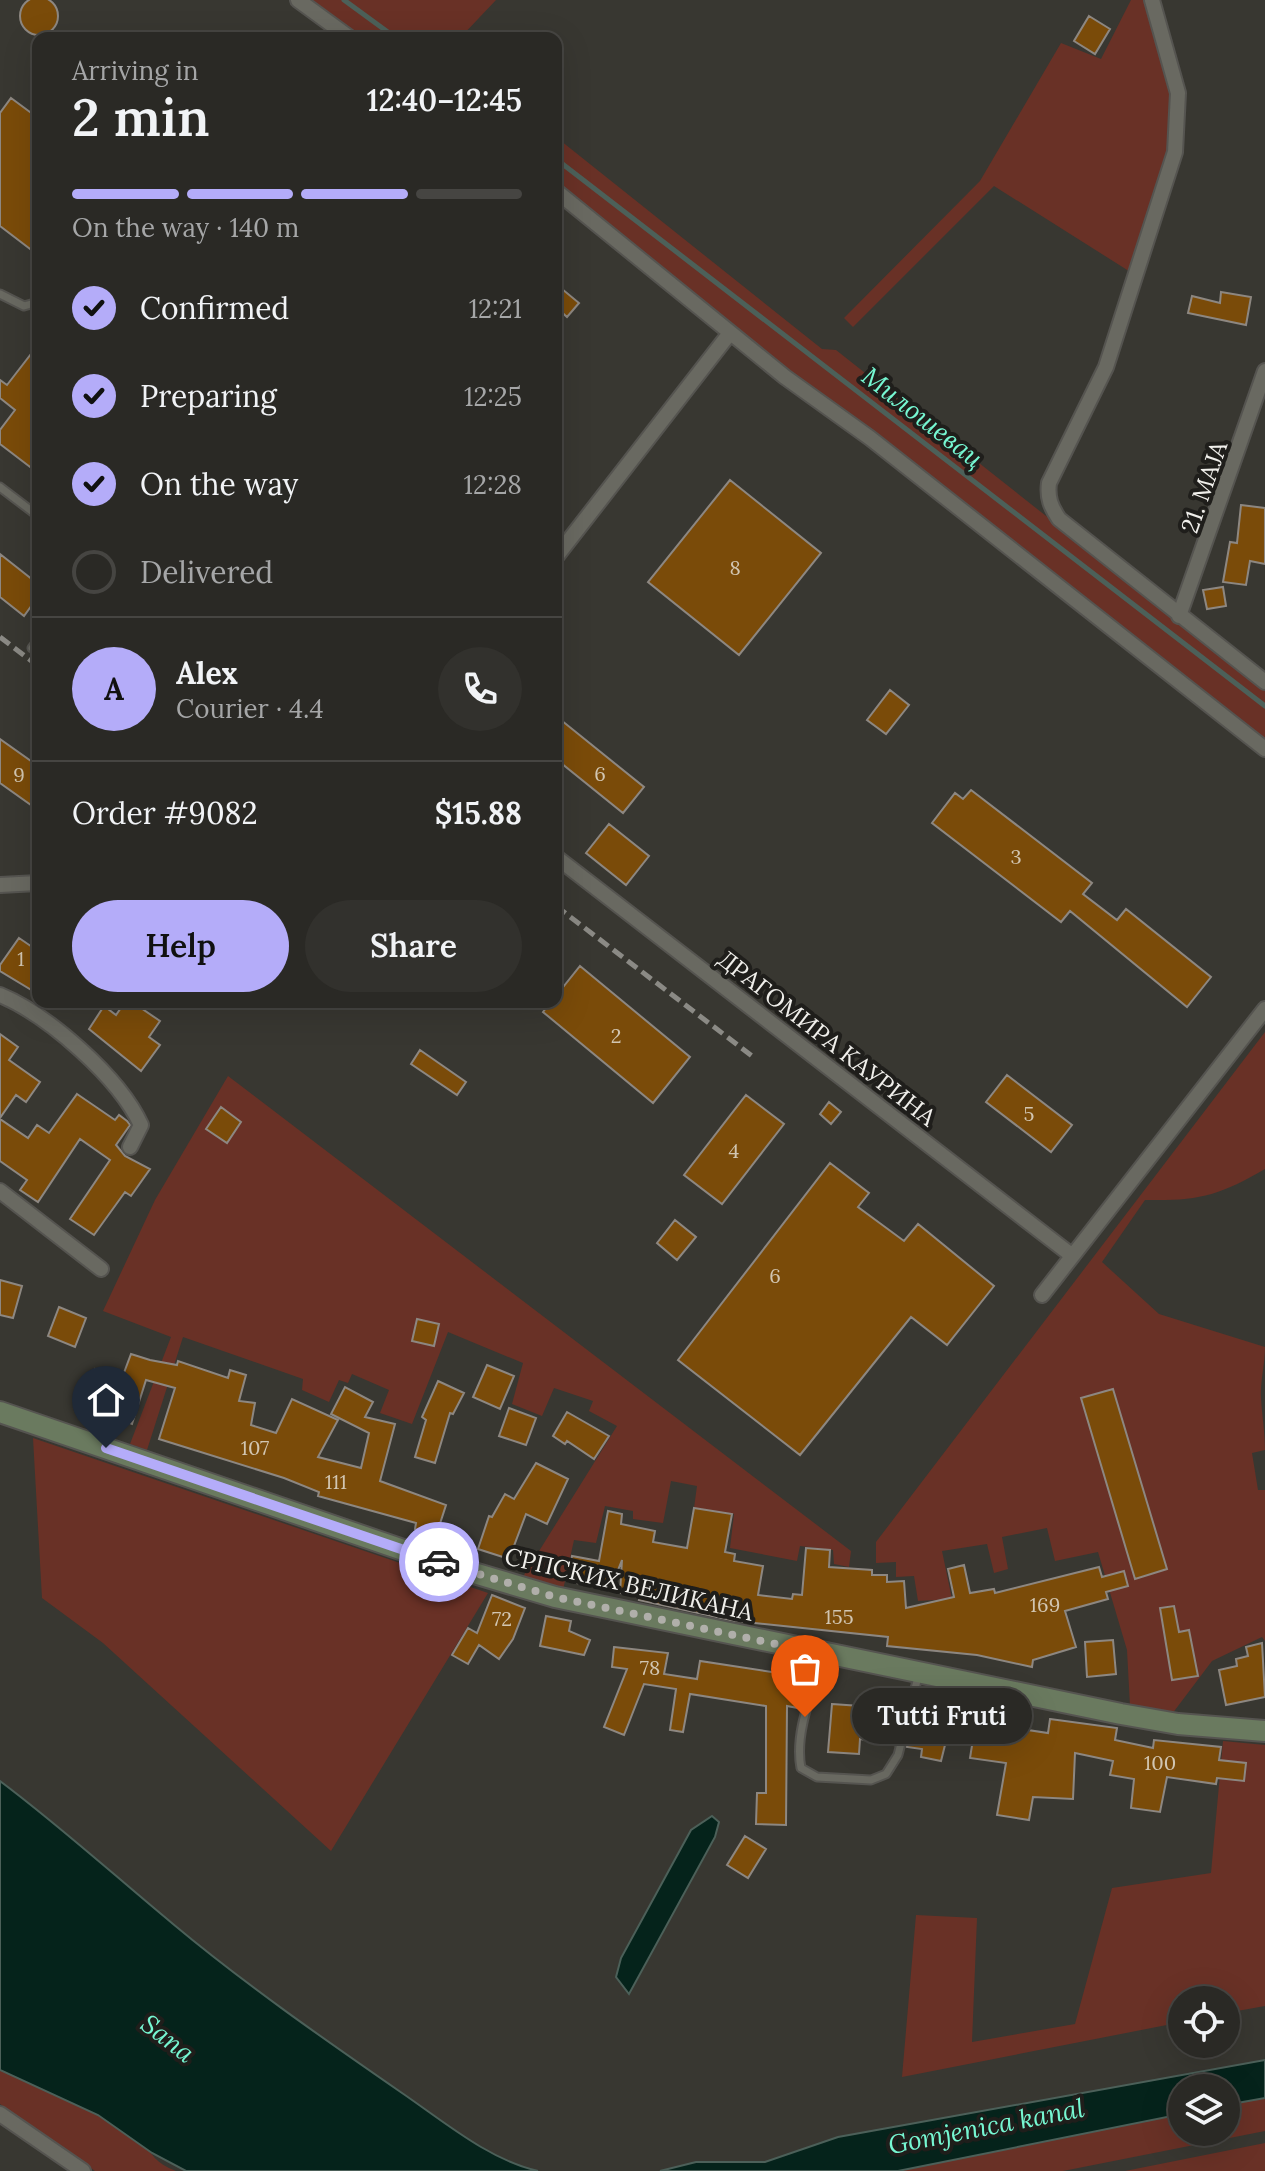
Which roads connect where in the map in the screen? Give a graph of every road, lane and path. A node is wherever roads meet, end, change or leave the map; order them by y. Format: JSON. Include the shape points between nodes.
{"nodes":[{"id":1,"x":298,"y":0,"type":"edge"},
{"id":2,"x":1152,"y":0,"type":"edge"},
{"id":3,"x":342,"y":32,"type":"edge"},
{"id":4,"x":562,"y":196,"type":"edge"},
{"id":5,"x":0,"y":294,"type":"edge"},
{"id":6,"x":32,"y":304,"type":"edge"},
{"id":7,"x":730,"y":333,"type":"junction"},
{"id":8,"x":1265,"y":371,"type":"edge"},
{"id":9,"x":0,"y":487,"type":"edge"},
{"id":10,"x":32,"y":511,"type":"edge"},
{"id":11,"x":562,"y":549,"type":"edge"},
{"id":12,"x":1179,"y":616,"type":"junction"},
{"id":13,"x":1265,"y":682,"type":"edge"},
{"id":14,"x":1265,"y":749,"type":"edge"},
{"id":15,"x":562,"y":862,"type":"edge"},
{"id":16,"x":32,"y":883,"type":"edge"},
{"id":17,"x":0,"y":885,"type":"edge"},
{"id":18,"x":0,"y":995,"type":"edge"},
{"id":19,"x":1265,"y":1009,"type":"edge"},
{"id":20,"x":130,"y":1147,"type":"dead end"},
{"id":21,"x":0,"y":1191,"type":"edge"},
{"id":22,"x":1070,"y":1254,"type":"junction"},
{"id":23,"x":101,"y":1269,"type":"dead end"},
{"id":24,"x":1042,"y":1295,"type":"dead end"},
{"id":25,"x":0,"y":1412,"type":"edge"},
{"id":26,"x":823,"y":1654,"type":"junction"},
{"id":27,"x":919,"y":1673,"type":"junction"},
{"id":28,"x":1265,"y":1731,"type":"edge"},
{"id":29,"x":0,"y":2114,"type":"edge"},
{"id":30,"x":83,"y":2171,"type":"edge"}],
"edges":[{"from":1,"to":3,"type":"street"},
{"from":2,"to":12,"type":"street","via":[[1178,93],[1175,152],[1106,367],[1047,493],[1059,519]]},
{"from":4,"to":7,"type":"street"},
{"from":5,"to":6,"type":"lane","via":[[24,306]]},
{"from":7,"to":11,"type":"street"},
{"from":7,"to":14,"type":"street"},
{"from":8,"to":12,"type":"street","name":"21. МАЈА"},
{"from":9,"to":10,"type":"lane"},
{"from":12,"to":13,"type":"street"},
{"from":15,"to":22,"type":"street","name":"ДРАГОМИРА КАУРИНА"},
{"from":16,"to":17,"type":"street"},
{"from":18,"to":20,"type":"street","via":[[89,1055],[106,1074],[141,1125]]},
{"from":19,"to":22,"type":"street"},
{"from":21,"to":23,"type":"street"},
{"from":22,"to":24,"type":"street"},
{"from":25,"to":26,"type":"main road","name":"СРПСКИХ ВЕЛИКАНА","via":[[497,1581],[603,1609]]},
{"from":26,"to":27,"type":"main road","name":"СРПСКИХ ВЕЛИКАНА"},
{"from":26,"to":27,"type":"lane","via":[[798,1756],[801,1768],[817,1777],[871,1780],[886,1774],[898,1755]]},
{"from":27,"to":28,"type":"main road","name":"СРПСКИХ ВЕЛИКАНА","via":[[1178,1724]]},
{"from":29,"to":30,"type":"street"}]}
